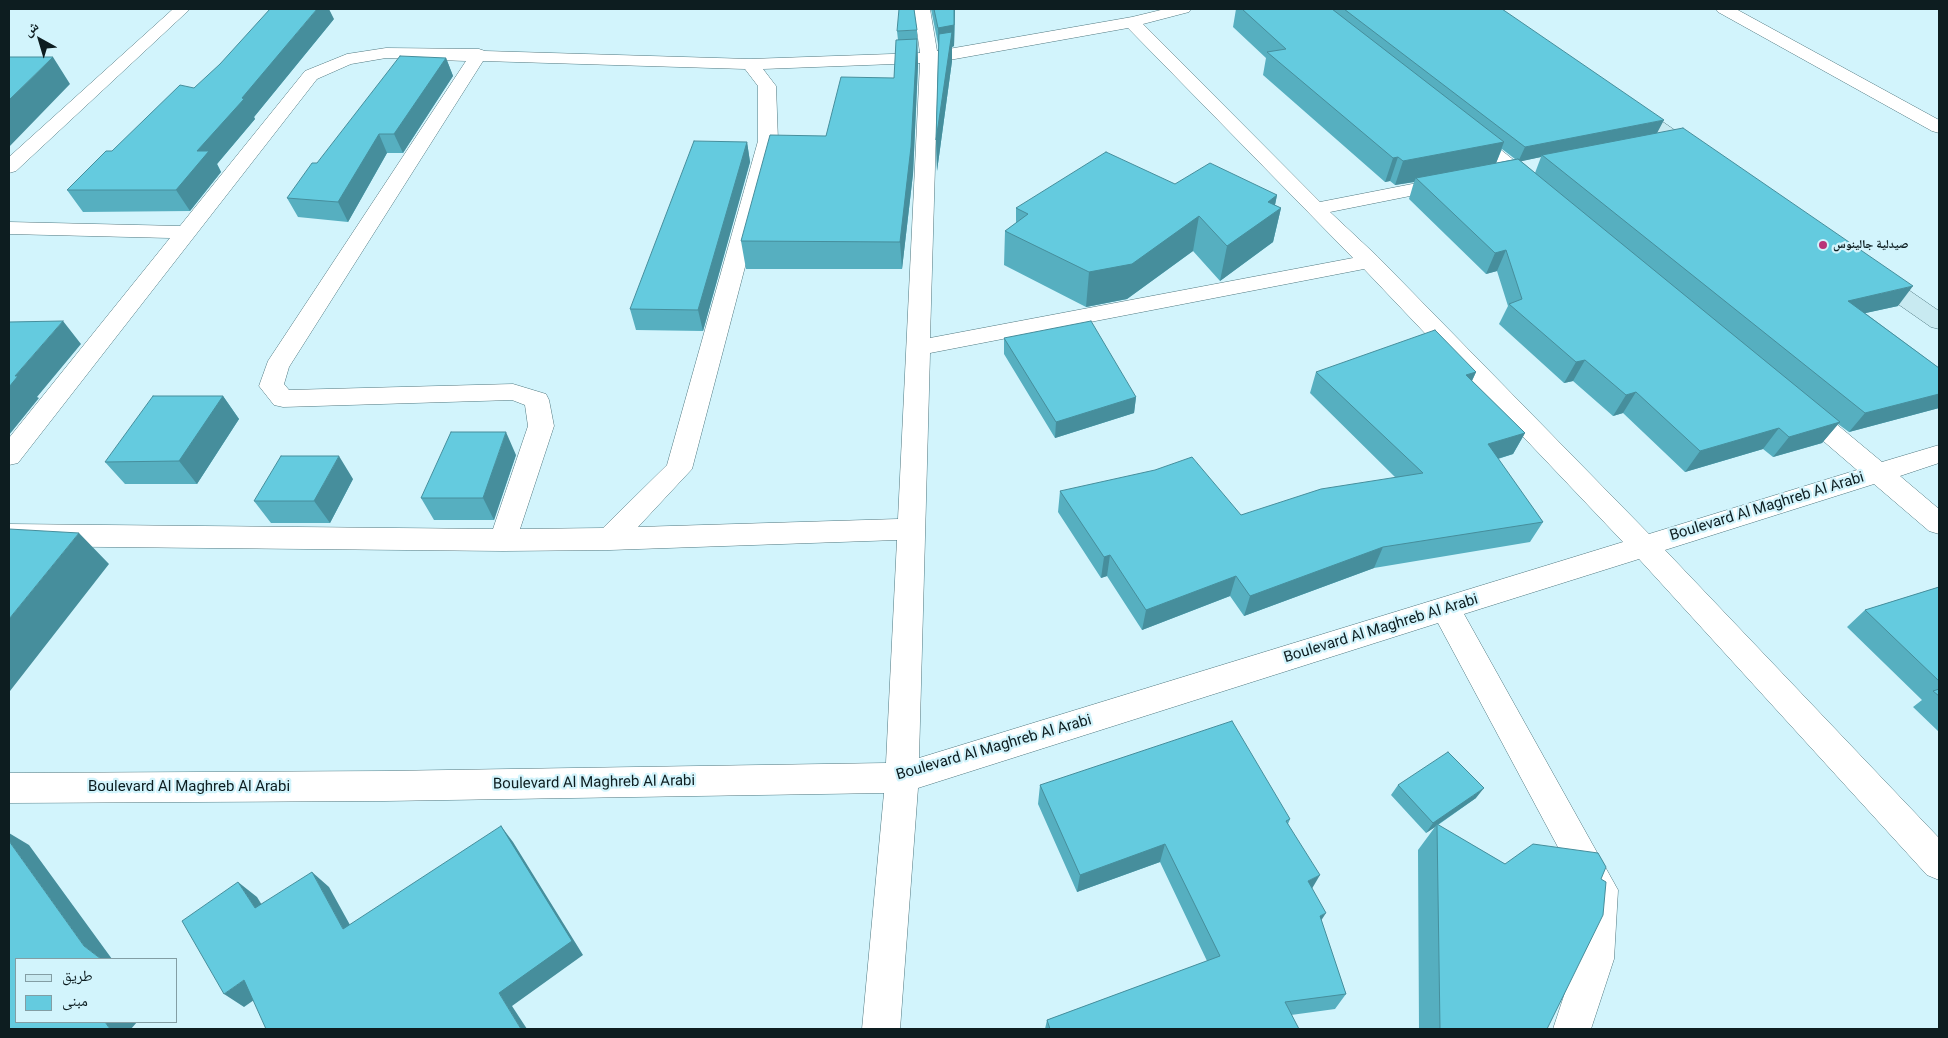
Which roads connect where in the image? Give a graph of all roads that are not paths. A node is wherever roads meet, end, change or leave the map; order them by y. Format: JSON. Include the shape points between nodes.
{"nodes":[{"id":1,"x":182,"y":9,"type":"edge"},
{"id":2,"x":922,"y":9,"type":"edge"},
{"id":3,"x":1183,"y":9,"type":"edge"},
{"id":4,"x":1724,"y":9,"type":"edge"},
{"id":5,"x":1132,"y":22,"type":"junction"},
{"id":6,"x":479,"y":54,"type":"junction"},
{"id":7,"x":929,"y":58,"type":"junction"},
{"id":8,"x":750,"y":64,"type":"junction"},
{"id":9,"x":1611,"y":94,"type":"edge"},
{"id":10,"x":1451,"y":120,"type":"edge"},
{"id":11,"x":1939,"y":127,"type":"edge"},
{"id":12,"x":1676,"y":140,"type":"junction"},
{"id":13,"x":1647,"y":145,"type":"edge"},
{"id":14,"x":1708,"y":162,"type":"edge"},
{"id":15,"x":1543,"y":164,"type":"edge"},
{"id":16,"x":9,"y":167,"type":"edge"},
{"id":17,"x":1514,"y":170,"type":"junction"},
{"id":18,"x":1552,"y":201,"type":"edge"},
{"id":19,"x":1315,"y":209,"type":"junction"},
{"id":20,"x":9,"y":228,"type":"edge"},
{"id":21,"x":187,"y":232,"type":"junction"},
{"id":22,"x":1369,"y":261,"type":"junction"},
{"id":23,"x":1859,"y":267,"type":"edge"},
{"id":24,"x":1939,"y":322,"type":"edge"},
{"id":25,"x":918,"y":348,"type":"junction"},
{"id":26,"x":1788,"y":397,"type":"edge"},
{"id":27,"x":1939,"y":454,"type":"edge"},
{"id":28,"x":9,"y":456,"type":"edge"},
{"id":29,"x":1879,"y":472,"type":"junction"},
{"id":30,"x":1939,"y":524,"type":"edge"},
{"id":31,"x":911,"y":529,"type":"junction"},
{"id":32,"x":9,"y":535,"type":"edge"},
{"id":33,"x":610,"y":539,"type":"junction"},
{"id":34,"x":502,"y":540,"type":"junction"},
{"id":35,"x":1644,"y":546,"type":"junction"},
{"id":36,"x":1446,"y":609,"type":"junction"},
{"id":37,"x":902,"y":778,"type":"junction"},
{"id":38,"x":9,"y":788,"type":"edge"},
{"id":39,"x":1939,"y":863,"type":"edge"},
{"id":40,"x":881,"y":1029,"type":"edge"},
{"id":41,"x":1572,"y":1029,"type":"edge"}],
"edges":[{"from":1,"to":16,"type":"street"},
{"from":2,"to":7,"type":"street"},
{"from":3,"to":5,"type":"street"},
{"from":4,"to":11,"type":"street"},
{"from":5,"to":7,"type":"street"},
{"from":5,"to":19,"type":"street"},
{"from":6,"to":8,"type":"street"},
{"from":6,"to":21,"type":"street","via":[[364,55],[311,75]]},
{"from":6,"to":34,"type":"street","via":[[277,367],[271,386],[283,399],[513,392],[536,400],[541,426]]},
{"from":7,"to":8,"type":"street"},
{"from":7,"to":25,"type":"street"},
{"from":8,"to":33,"type":"street","via":[[768,86],[768,141],[679,469]]},
{"from":9,"to":12,"type":"street"},
{"from":10,"to":17,"type":"street"},
{"from":12,"to":13,"type":"street"},
{"from":12,"to":14,"type":"street"},
{"from":15,"to":17,"type":"street"},
{"from":17,"to":18,"type":"street"},
{"from":17,"to":19,"type":"street"},
{"from":19,"to":22,"type":"street"},
{"from":20,"to":21,"type":"street"},
{"from":21,"to":28,"type":"street"},
{"from":22,"to":25,"type":"street"},
{"from":22,"to":35,"type":"street"},
{"from":23,"to":24,"type":"street"},
{"from":25,"to":31,"type":"street"},
{"from":26,"to":29,"type":"street"},
{"from":27,"to":29,"type":"street","name":"Boulevard Al Maghreb Al Arabi"},
{"from":29,"to":30,"type":"street"},
{"from":29,"to":35,"type":"street","name":"Boulevard Al Maghreb Al Arabi"},
{"from":31,"to":33,"type":"street"},
{"from":31,"to":37,"type":"street"},
{"from":32,"to":34,"type":"street"},
{"from":33,"to":34,"type":"street"},
{"from":35,"to":36,"type":"street","name":"Boulevard Al Maghreb Al Arabi"},
{"from":35,"to":39,"type":"street"},
{"from":36,"to":37,"type":"street","name":"Boulevard Al Maghreb Al Arabi"},
{"from":36,"to":41,"type":"street","via":[[1600,890],[1595,960]]},
{"from":37,"to":38,"type":"street","name":"Boulevard Al Maghreb Al Arabi"},
{"from":37,"to":40,"type":"street"}]}
